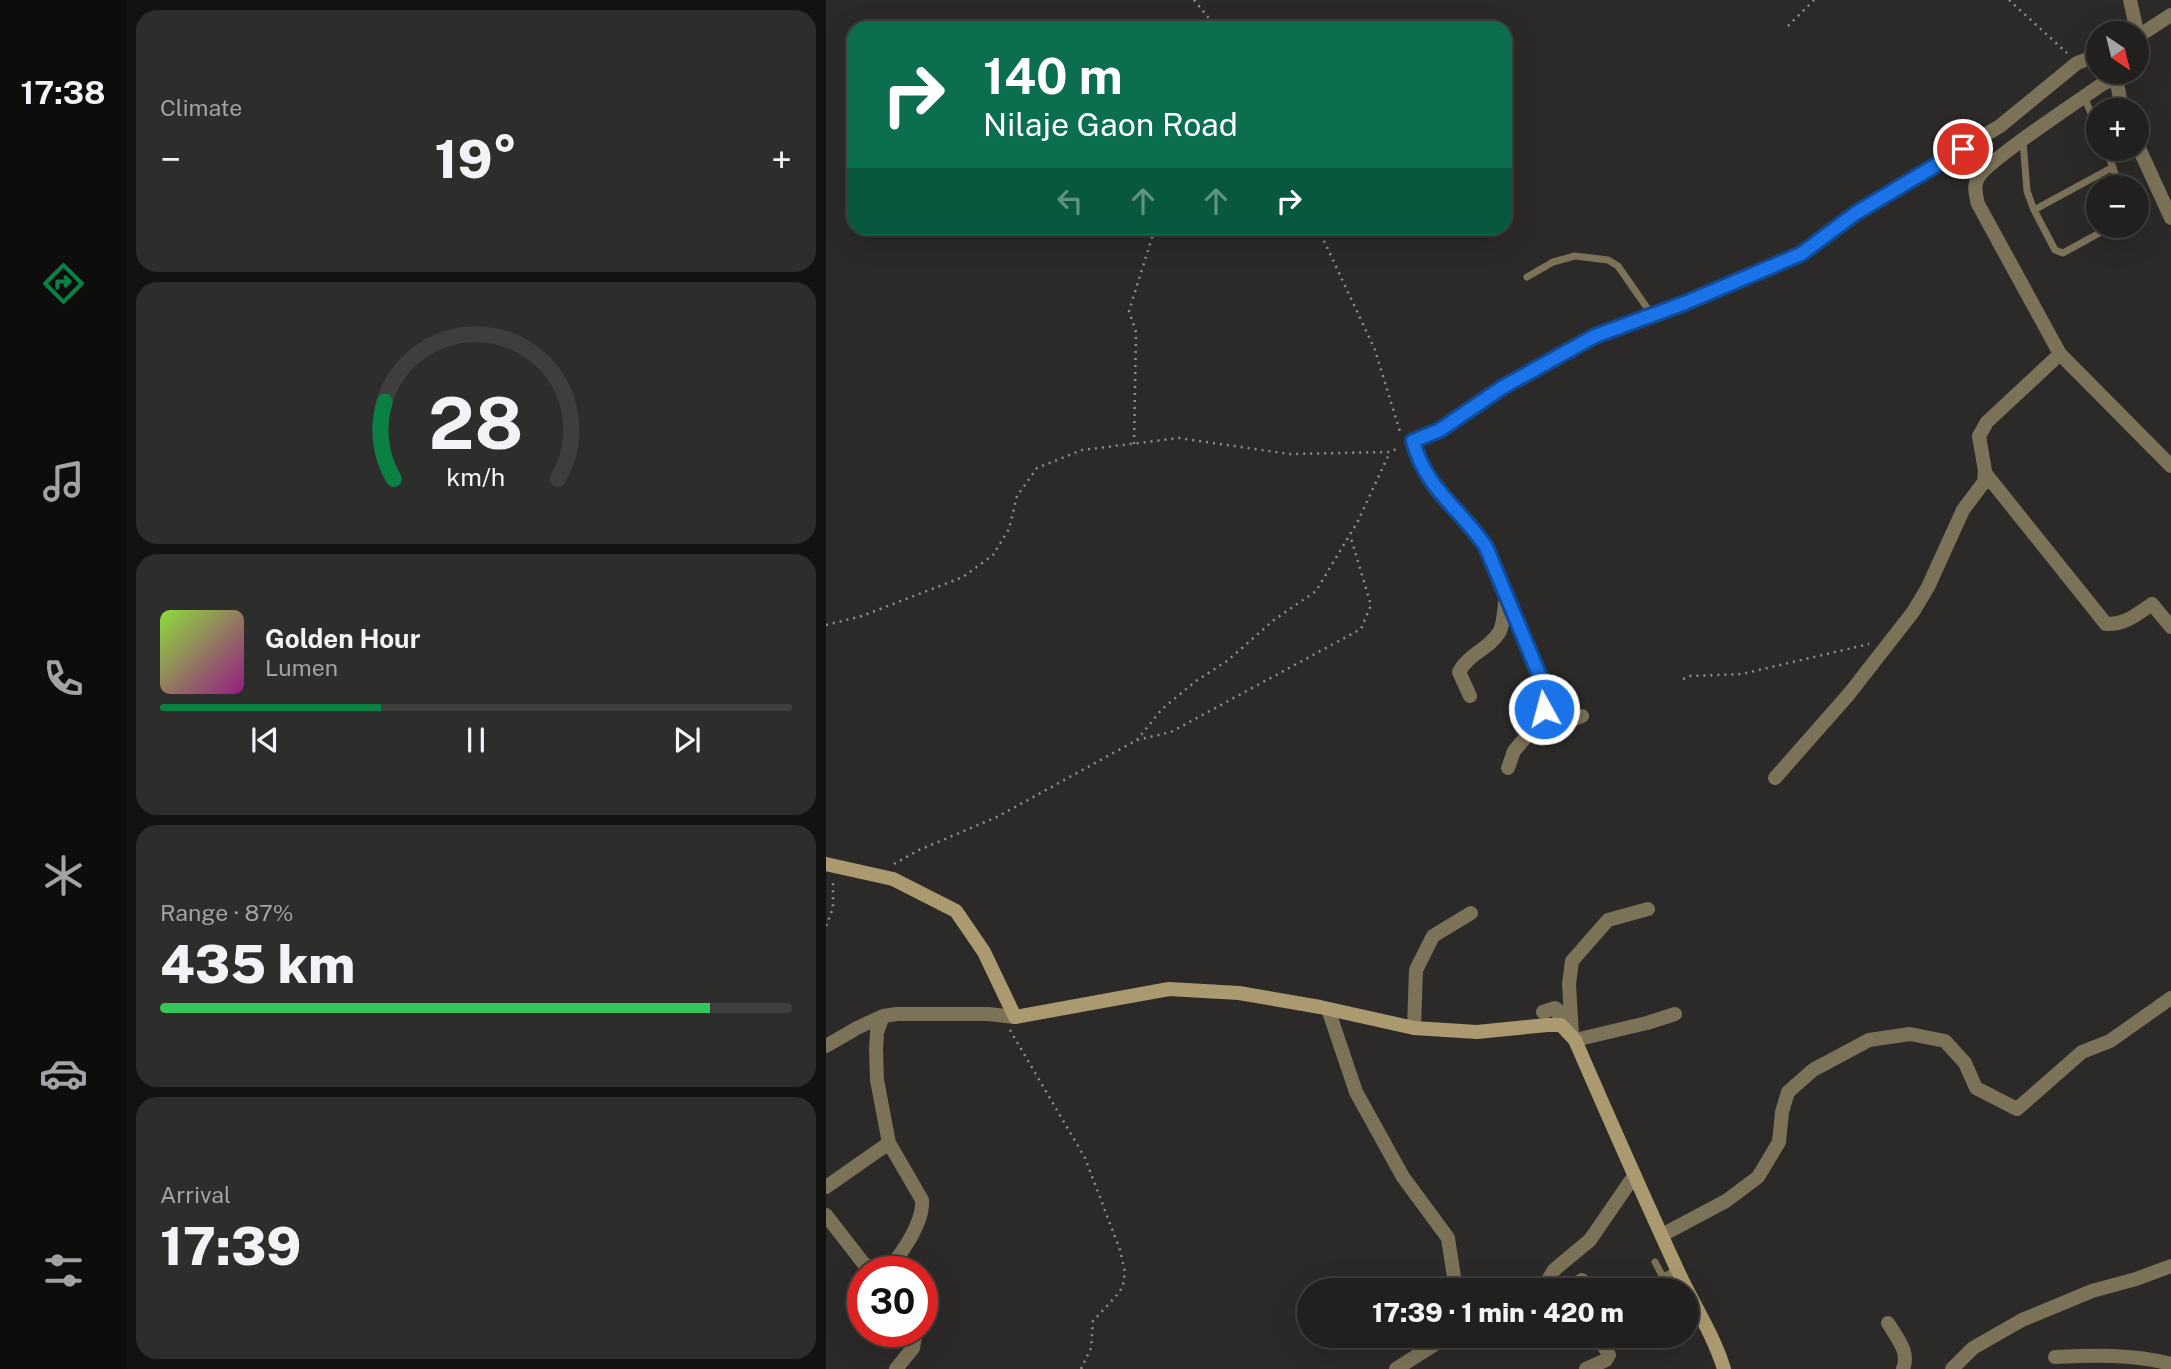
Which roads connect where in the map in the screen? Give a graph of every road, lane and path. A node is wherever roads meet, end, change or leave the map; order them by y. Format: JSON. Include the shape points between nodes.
{"nodes":[{"id":1,"x":1194,"y":0,"type":"edge"},
{"id":2,"x":1814,"y":0,"type":"edge"},
{"id":3,"x":2009,"y":0,"type":"edge"},
{"id":4,"x":2130,"y":0,"type":"edge"},
{"id":5,"x":2171,"y":15,"type":"edge"},
{"id":6,"x":1211,"y":21,"type":"edge"},
{"id":7,"x":2134,"y":21,"type":"edge"},
{"id":8,"x":1788,"y":26,"type":"dead end"},
{"id":9,"x":2149,"y":29,"type":"edge"},
{"id":10,"x":2086,"y":60,"type":"edge"},
{"id":11,"x":2077,"y":63,"type":"junction"},
{"id":12,"x":2103,"y":84,"type":"edge"},
{"id":13,"x":2084,"y":97,"type":"junction"},
{"id":14,"x":2086,"y":102,"type":"edge"},
{"id":15,"x":1995,"y":129,"type":"junction"},
{"id":16,"x":2023,"y":141,"type":"junction"},
{"id":17,"x":2007,"y":152,"type":"junction"},
{"id":18,"x":2111,"y":161,"type":"edge"},
{"id":19,"x":2145,"y":161,"type":"edge"},
{"id":20,"x":2113,"y":167,"type":"junction"},
{"id":21,"x":2116,"y":175,"type":"edge"},
{"id":22,"x":2034,"y":210,"type":"junction"},
{"id":23,"x":2171,"y":218,"type":"edge"},
{"id":24,"x":1153,"y":235,"type":"edge"},
{"id":25,"x":1321,"y":235,"type":"edge"},
{"id":26,"x":2090,"y":238,"type":"edge"},
{"id":27,"x":1527,"y":278,"type":"dead end"},
{"id":28,"x":1652,"y":315,"type":"junction"},
{"id":29,"x":2060,"y":354,"type":"junction"},
{"id":30,"x":1408,"y":443,"type":"junction"},
{"id":31,"x":1134,"y":444,"type":"junction"},
{"id":32,"x":2171,"y":466,"type":"edge"},
{"id":33,"x":1985,"y":473,"type":"junction"},
{"id":34,"x":1350,"y":534,"type":"junction"},
{"id":35,"x":1506,"y":596,"type":"junction"},
{"id":36,"x":826,"y":625,"type":"edge"},
{"id":37,"x":2171,"y":626,"type":"edge"},
{"id":38,"x":1890,"y":639,"type":"junction"},
{"id":39,"x":1683,"y":679,"type":"dead end"},
{"id":40,"x":1470,"y":696,"type":"dead end"},
{"id":41,"x":1544,"y":709,"type":"junction"},
{"id":42,"x":1582,"y":716,"type":"dead end"},
{"id":43,"x":1137,"y":740,"type":"junction"},
{"id":44,"x":1508,"y":768,"type":"dead end"},
{"id":45,"x":1775,"y":778,"type":"dead end"},
{"id":46,"x":828,"y":870,"type":"edge"},
{"id":47,"x":875,"y":875,"type":"junction"},
{"id":48,"x":1648,"y":909,"type":"dead end"},
{"id":49,"x":1471,"y":914,"type":"dead end"},
{"id":50,"x":826,"y":926,"type":"edge"},
{"id":51,"x":2171,"y":998,"type":"edge"},
{"id":52,"x":1328,"y":1009,"type":"junction"},
{"id":53,"x":1543,"y":1012,"type":"dead end"},
{"id":54,"x":1675,"y":1014,"type":"dead end"},
{"id":55,"x":883,"y":1016,"type":"junction"},
{"id":56,"x":1008,"y":1016,"type":"junction"},
{"id":57,"x":1414,"y":1028,"type":"junction"},
{"id":58,"x":1570,"y":1033,"type":"junction"},
{"id":59,"x":826,"y":1046,"type":"edge"},
{"id":60,"x":889,"y":1143,"type":"junction"},
{"id":61,"x":1634,"y":1176,"type":"junction"},
{"id":62,"x":826,"y":1187,"type":"edge"},
{"id":63,"x":826,"y":1216,"type":"edge"},
{"id":64,"x":1662,"y":1235,"type":"junction"},
{"id":65,"x":858,"y":1256,"type":"edge"},
{"id":66,"x":898,"y":1256,"type":"edge"},
{"id":67,"x":1655,"y":1262,"type":"dead end"},
{"id":68,"x":2171,"y":1266,"type":"edge"},
{"id":69,"x":1677,"y":1270,"type":"junction"},
{"id":70,"x":1455,"y":1278,"type":"edge"},
{"id":71,"x":1550,"y":1278,"type":"edge"},
{"id":72,"x":1663,"y":1278,"type":"joint"},
{"id":73,"x":1888,"y":1323,"type":"dead end"},
{"id":74,"x":913,"y":1347,"type":"edge"},
{"id":75,"x":1429,"y":1348,"type":"edge"},
{"id":76,"x":1605,"y":1348,"type":"edge"},
{"id":77,"x":1419,"y":1354,"type":"junction"},
{"id":78,"x":2055,"y":1357,"type":"dead end"},
{"id":79,"x":2171,"y":1364,"type":"edge"},
{"id":80,"x":896,"y":1369,"type":"edge"},
{"id":81,"x":1081,"y":1369,"type":"edge"},
{"id":82,"x":1396,"y":1369,"type":"edge"},
{"id":83,"x":1425,"y":1369,"type":"edge"},
{"id":84,"x":1586,"y":1369,"type":"edge"},
{"id":85,"x":1724,"y":1369,"type":"edge"},
{"id":86,"x":1903,"y":1369,"type":"edge"},
{"id":87,"x":1952,"y":1369,"type":"edge"}],
"edges":[{"from":1,"to":6,"type":"path"},
{"from":2,"to":8,"type":"path"},
{"from":3,"to":11,"type":"path"},
{"from":4,"to":7,"type":"street"},
{"from":5,"to":9,"type":"street"},
{"from":10,"to":11,"type":"street"},
{"from":11,"to":15,"type":"street"},
{"from":12,"to":13,"type":"street"},
{"from":13,"to":14,"type":"lane"},
{"from":13,"to":16,"type":"street"},
{"from":15,"to":17,"type":"street"},
{"from":15,"to":28,"type":"street","via":[[1856,213],[1801,254]]},
{"from":16,"to":17,"type":"street"},
{"from":16,"to":22,"type":"lane","via":[[2026,191]]},
{"from":17,"to":29,"type":"street","via":[[1978,176],[1978,204]]},
{"from":18,"to":20,"type":"lane"},
{"from":19,"to":23,"type":"street"},
{"from":20,"to":21,"type":"lane"},
{"from":20,"to":22,"type":"lane"},
{"from":22,"to":26,"type":"lane","via":[[2055,250],[2063,253]]},
{"from":24,"to":31,"type":"path","via":[[1129,311],[1136,332]]},
{"from":25,"to":30,"type":"path","via":[[1375,349]]},
{"from":27,"to":28,"type":"lane","via":[[1553,262],[1575,256],[1608,260]]},
{"from":28,"to":30,"type":"street","via":[[1595,336],[1503,387],[1440,430]]},
{"from":29,"to":32,"type":"street"},
{"from":29,"to":33,"type":"street","via":[[1987,422],[1979,436]]},
{"from":30,"to":35,"type":"street","via":[[1434,487],[1476,531]]},
{"from":31,"to":34,"type":"path","via":[[1179,438],[1290,454],[1390,452]]},
{"from":31,"to":36,"type":"path","via":[[1082,450],[1037,468],[1017,496],[1009,529],[993,555],[963,577]]},
{"from":33,"to":37,"type":"street","via":[[2106,624],[2117,625],[2152,604]]},
{"from":33,"to":38,"type":"street","via":[[1928,586]]},
{"from":34,"to":43,"type":"path","via":[[1316,591],[1196,681],[1163,709]]},
{"from":34,"to":43,"type":"path","via":[[1371,605],[1361,629],[1171,732]]},
{"from":35,"to":40,"type":"street","via":[[1500,631],[1460,672]]},
{"from":35,"to":41,"type":"street","via":[[1546,691]]},
{"from":38,"to":39,"type":"path","via":[[1742,674]]},
{"from":38,"to":45,"type":"street"},
{"from":41,"to":42,"type":"street","via":[[1563,723]]},
{"from":41,"to":44,"type":"street","via":[[1542,718],[1514,751]]},
{"from":43,"to":47,"type":"path","via":[[997,817],[919,850]]},
{"from":46,"to":47,"type":"street"},
{"from":46,"to":50,"type":"path","via":[[834,884],[833,908]]},
{"from":47,"to":56,"type":"street","via":[[893,879],[956,911],[984,952]]},
{"from":48,"to":58,"type":"street","via":[[1608,920],[1572,961]]},
{"from":49,"to":57,"type":"street","via":[[1433,936],[1416,970]]},
{"from":51,"to":64,"type":"street","via":[[2110,1041],[2082,1052],[2017,1109],[1976,1088],[1965,1063],[1945,1041],[1910,1034],[1869,1040],[1813,1070],[1788,1092],[1779,1142],[1758,1177],[1726,1201]]},
{"from":52,"to":56,"type":"street","via":[[1239,993],[1169,989]]},
{"from":52,"to":57,"type":"street"},
{"from":52,"to":70,"type":"street","via":[[1356,1092],[1403,1177],[1448,1238]]},
{"from":53,"to":58,"type":"street","via":[[1558,1010]]},
{"from":54,"to":58,"type":"street","via":[[1647,1023]]},
{"from":55,"to":56,"type":"street"},
{"from":55,"to":59,"type":"street"},
{"from":55,"to":60,"type":"street","via":[[877,1032],[877,1080]]},
{"from":56,"to":81,"type":"path","via":[[1086,1158],[1125,1272],[1118,1294],[1093,1321],[1091,1348]]},
{"from":57,"to":58,"type":"street","via":[[1476,1032],[1547,1025]]},
{"from":58,"to":61,"type":"street"},
{"from":60,"to":62,"type":"street"},
{"from":60,"to":66,"type":"street","via":[[923,1208]]},
{"from":61,"to":64,"type":"street"},
{"from":61,"to":71,"type":"street","via":[[1590,1240]]},
{"from":63,"to":65,"type":"street"},
{"from":64,"to":69,"type":"street"},
{"from":67,"to":72,"type":"lane"},
{"from":68,"to":87,"type":"street","via":[[2022,1320],[1972,1348]]},
{"from":69,"to":72,"type":"lane"},
{"from":69,"to":85,"type":"street"},
{"from":73,"to":86,"type":"street","via":[[1906,1353]]},
{"from":74,"to":80,"type":"street"},
{"from":75,"to":77,"type":"street"},
{"from":76,"to":84,"type":"street","via":[[1609,1355],[1605,1360]]},
{"from":77,"to":82,"type":"street"},
{"from":77,"to":83,"type":"street"},
{"from":78,"to":79,"type":"street","via":[[2147,1358]]}]}
